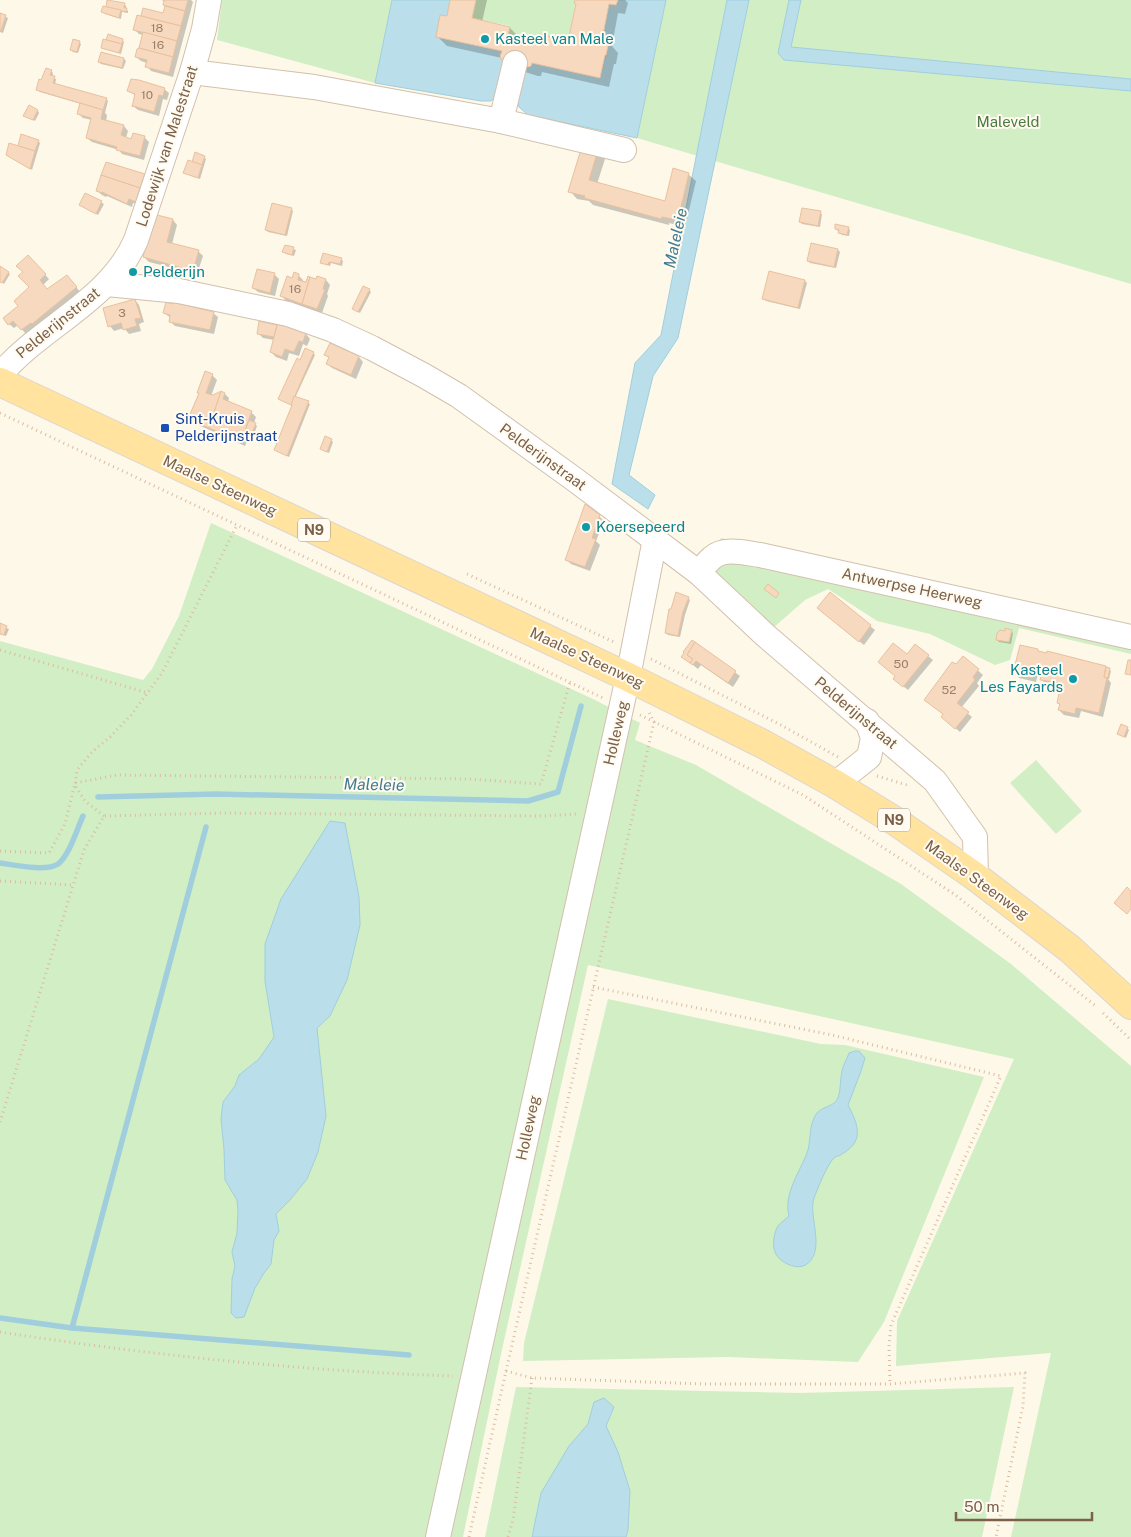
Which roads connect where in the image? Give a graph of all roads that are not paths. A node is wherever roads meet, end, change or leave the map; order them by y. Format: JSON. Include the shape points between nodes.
{"nodes":[{"id":1,"x":209,"y":0,"type":"edge"},
{"id":2,"x":514,"y":63,"type":"dead end"},
{"id":3,"x":192,"y":72,"type":"junction"},
{"id":4,"x":503,"y":114,"type":"junction"},
{"id":5,"x":624,"y":150,"type":"dead end"},
{"id":6,"x":107,"y":284,"type":"junction"},
{"id":7,"x":0,"y":375,"type":"edge"},
{"id":8,"x":0,"y":382,"type":"edge"},
{"id":9,"x":655,"y":539,"type":"junction"},
{"id":10,"x":699,"y":573,"type":"junction"},
{"id":11,"x":1131,"y":637,"type":"edge"},
{"id":12,"x":628,"y":677,"type":"junction"},
{"id":13,"x":867,"y":721,"type":"junction"},
{"id":14,"x":834,"y":784,"type":"junction"},
{"id":15,"x":976,"y":877,"type":"junction"},
{"id":16,"x":1131,"y":1005,"type":"edge"},
{"id":17,"x":438,"y":1537,"type":"edge"}],
"edges":[{"from":1,"to":3,"type":"street","name":"Lodewijk van Malestraat"},
{"from":2,"to":4,"type":"street"},
{"from":3,"to":4,"type":"street"},
{"from":3,"to":6,"type":"street","name":"Lodewijk van Malestraat","via":[[136,240],[129,256]]},
{"from":4,"to":5,"type":"street"},
{"from":6,"to":7,"type":"street","name":"Pelderijnstraat","via":[[26,349]]},
{"from":6,"to":9,"type":"street","name":"Pelderijnstraat","via":[[179,291],[288,314],[372,348],[459,396]]},
{"from":8,"to":12,"type":"main road","name":"Maalse Steenweg","number":"N9"},
{"from":9,"to":10,"type":"street","name":"Pelderijnstraat"},
{"from":9,"to":12,"type":"street","name":"Holleweg"},
{"from":10,"to":11,"type":"street","name":"Antwerpse Heerweg","via":[[714,556],[725,552],[760,555]]},
{"from":10,"to":13,"type":"street","name":"Pelderijnstraat","via":[[765,636]]},
{"from":12,"to":14,"type":"main road","name":"Maalse Steenweg","number":"N9","via":[[763,744]]},
{"from":12,"to":17,"type":"street","name":"Holleweg"},
{"from":13,"to":14,"type":"street","via":[[873,738],[869,757]]},
{"from":13,"to":15,"type":"street","name":"Pelderijnstraat","via":[[941,789],[974,837]]},
{"from":14,"to":15,"type":"main road","name":"Maalse Steenweg","number":"N9"},
{"from":15,"to":16,"type":"main road","name":"Maalse Steenweg","number":"N9","via":[[1070,949]]}]}
